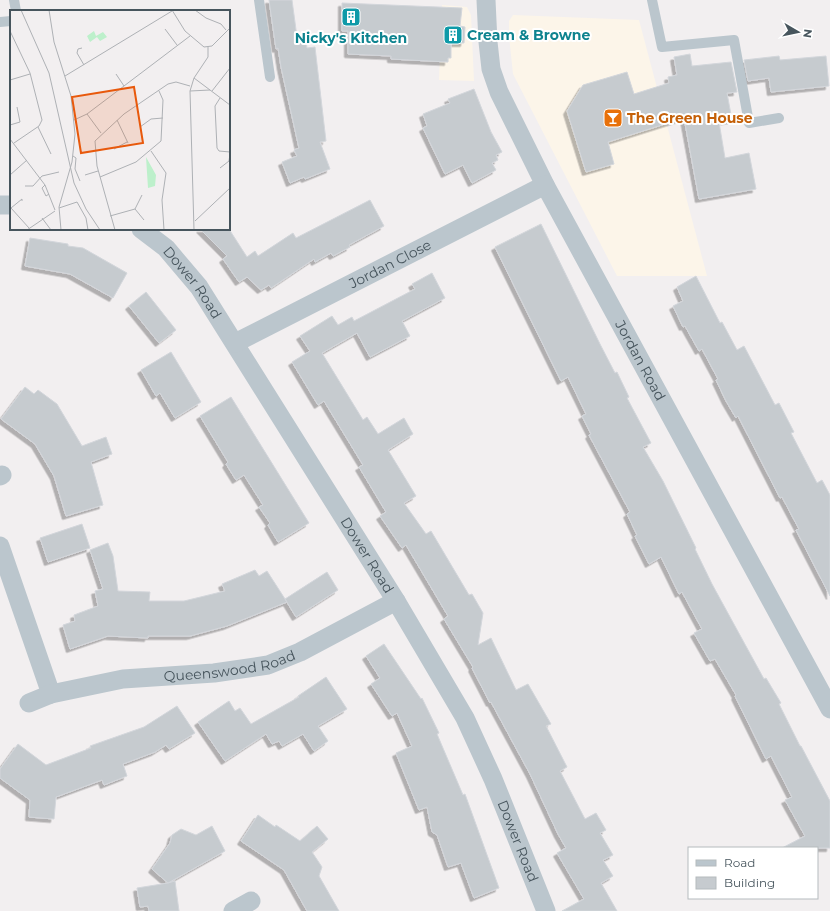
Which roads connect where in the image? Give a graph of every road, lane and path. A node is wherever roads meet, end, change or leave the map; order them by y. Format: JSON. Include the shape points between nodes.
{"nodes":[{"id":1,"x":14,"y":0,"type":"edge"},
{"id":2,"x":259,"y":0,"type":"edge"},
{"id":3,"x":486,"y":0,"type":"edge"},
{"id":4,"x":652,"y":0,"type":"edge"},
{"id":5,"x":16,"y":10,"type":"edge"},
{"id":6,"x":10,"y":21,"type":"edge"},
{"id":7,"x":0,"y":22,"type":"edge"},
{"id":8,"x":270,"y":77,"type":"dead end"},
{"id":9,"x":779,"y":118,"type":"dead end"},
{"id":10,"x":545,"y":185,"type":"junction"},
{"id":11,"x":0,"y":204,"type":"edge"},
{"id":12,"x":10,"y":205,"type":"edge"},
{"id":13,"x":143,"y":230,"type":"edge"},
{"id":14,"x":235,"y":343,"type":"junction"},
{"id":15,"x":0,"y":546,"type":"edge"},
{"id":16,"x":396,"y":601,"type":"junction"},
{"id":17,"x":51,"y":694,"type":"junction"},
{"id":18,"x":29,"y":703,"type":"dead end"},
{"id":19,"x":830,"y":709,"type":"edge"},
{"id":20,"x":251,"y":901,"type":"dead end"},
{"id":21,"x":233,"y":911,"type":"edge"},
{"id":22,"x":546,"y":911,"type":"edge"}],
"edges":[{"from":1,"to":5,"type":"lane"},
{"from":2,"to":8,"type":"lane"},
{"from":3,"to":10,"type":"street","name":"Jordan Road","via":[[491,69],[499,92]]},
{"from":4,"to":9,"type":"lane","via":[[662,47],[734,40],[749,123]]},
{"from":6,"to":7,"type":"lane"},
{"from":10,"to":14,"type":"street","name":"Jordan Close"},
{"from":10,"to":19,"type":"street","name":"Jordan Road"},
{"from":11,"to":12,"type":"street"},
{"from":13,"to":14,"type":"street","name":"Dower Road","via":[[166,248],[182,266],[199,287]]},
{"from":14,"to":16,"type":"street","name":"Dower Road"},
{"from":15,"to":17,"type":"street"},
{"from":16,"to":17,"type":"street","name":"Queenswood Road","via":[[300,652],[268,665],[214,673],[123,679]]},
{"from":16,"to":22,"type":"street","name":"Dower Road","via":[[465,718],[493,779]]},
{"from":17,"to":18,"type":"street","name":"Queenswood Road"},
{"from":20,"to":21,"type":"street"}]}
